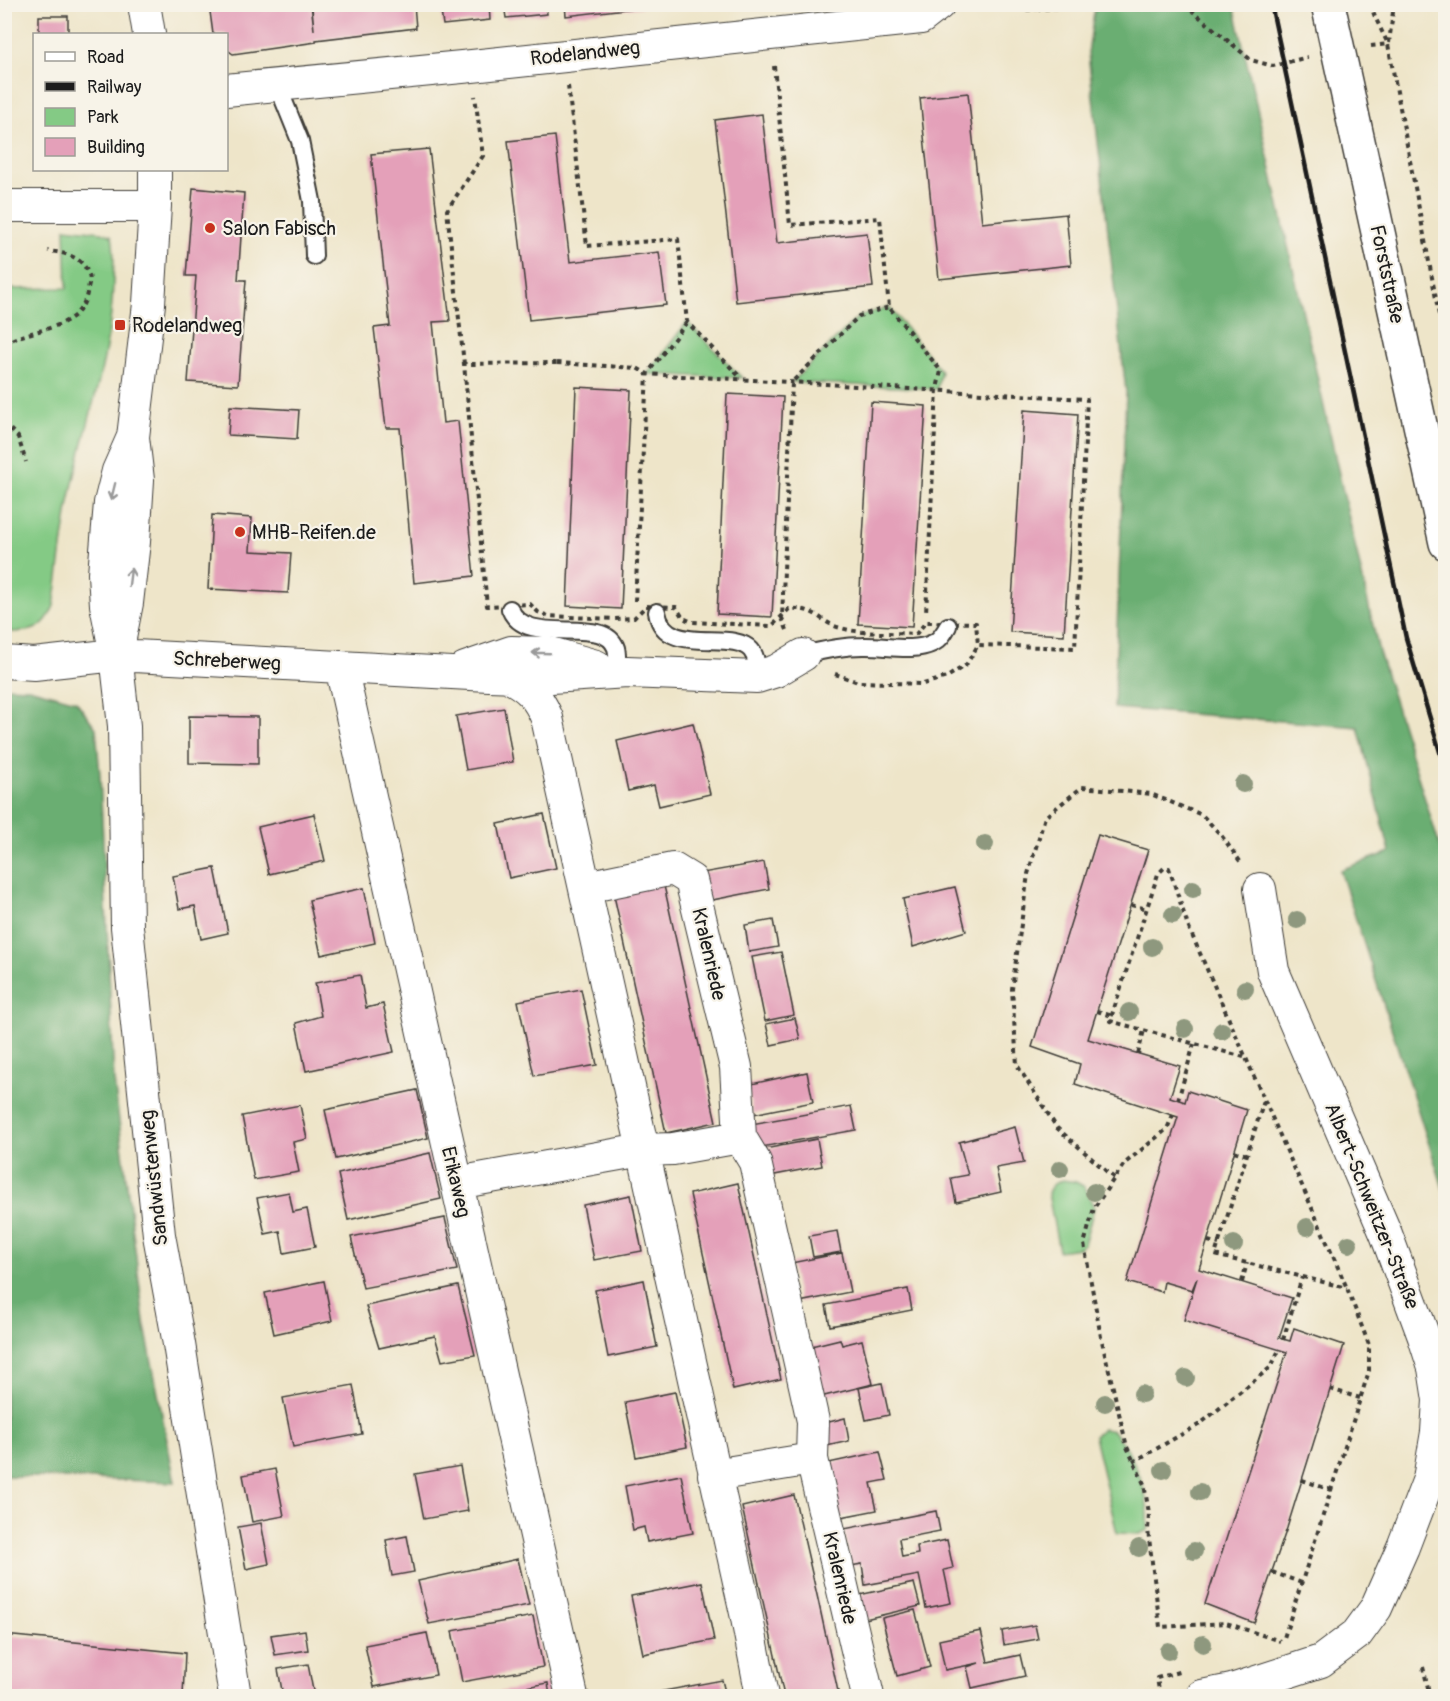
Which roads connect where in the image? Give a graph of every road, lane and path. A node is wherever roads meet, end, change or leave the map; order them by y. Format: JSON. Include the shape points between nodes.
{"nodes":[{"id":1,"x":144,"y":4,"type":"edge"},
{"id":2,"x":939,"y":4,"type":"edge"},
{"id":3,"x":991,"y":4,"type":"edge"},
{"id":4,"x":1129,"y":4,"type":"edge"},
{"id":5,"x":1184,"y":4,"type":"edge"},
{"id":6,"x":1328,"y":4,"type":"edge"},
{"id":7,"x":1371,"y":4,"type":"edge"},
{"id":8,"x":1394,"y":4,"type":"edge"},
{"id":9,"x":149,"y":33,"type":"edge"},
{"id":10,"x":770,"y":33,"type":"junction"},
{"id":11,"x":1388,"y":44,"type":"junction"},
{"id":12,"x":1338,"y":51,"type":"junction"},
{"id":13,"x":564,"y":56,"type":"junction"},
{"id":14,"x":472,"y":66,"type":"junction"},
{"id":15,"x":277,"y":84,"type":"junction"},
{"id":16,"x":228,"y":90,"type":"edge"},
{"id":17,"x":155,"y":171,"type":"edge"},
{"id":18,"x":4,"y":206,"type":"edge"},
{"id":19,"x":155,"y":206,"type":"junction"},
{"id":20,"x":48,"y":251,"type":"dead end"},
{"id":21,"x":314,"y":256,"type":"dead end"},
{"id":22,"x":889,"y":307,"type":"junction"},
{"id":23,"x":687,"y":322,"type":"junction"},
{"id":24,"x":4,"y":344,"type":"edge"},
{"id":25,"x":1446,"y":352,"type":"edge"},
{"id":26,"x":464,"y":364,"type":"junction"},
{"id":27,"x":647,"y":374,"type":"junction"},
{"id":28,"x":742,"y":378,"type":"junction"},
{"id":29,"x":792,"y":382,"type":"junction"},
{"id":30,"x":937,"y":389,"type":"junction"},
{"id":31,"x":4,"y":423,"type":"edge"},
{"id":32,"x":26,"y":462,"type":"dead end"},
{"id":33,"x":1446,"y":543,"type":"edge"},
{"id":34,"x":510,"y":609,"type":"dead end"},
{"id":35,"x":657,"y":612,"type":"dead end"},
{"id":36,"x":634,"y":618,"type":"junction"},
{"id":37,"x":782,"y":618,"type":"junction"},
{"id":38,"x":926,"y":622,"type":"junction"},
{"id":39,"x":948,"y":626,"type":"dead end"},
{"id":40,"x":978,"y":645,"type":"junction"},
{"id":41,"x":116,"y":655,"type":"junction"},
{"id":42,"x":803,"y":655,"type":"junction"},
{"id":43,"x":4,"y":662,"type":"edge"},
{"id":44,"x":341,"y":667,"type":"junction"},
{"id":45,"x":622,"y":672,"type":"junction"},
{"id":46,"x":451,"y":673,"type":"junction"},
{"id":47,"x":506,"y":675,"type":"junction"},
{"id":48,"x":757,"y":677,"type":"junction"},
{"id":49,"x":586,"y":887,"type":"junction"},
{"id":50,"x":1260,"y":889,"type":"joint"},
{"id":51,"x":1131,"y":905,"type":"dead end"},
{"id":52,"x":1147,"y":909,"type":"junction"},
{"id":53,"x":1097,"y":1011,"type":"dead end"},
{"id":54,"x":1112,"y":1016,"type":"junction"},
{"id":55,"x":1144,"y":1030,"type":"junction"},
{"id":56,"x":1194,"y":1044,"type":"junction"},
{"id":57,"x":1138,"y":1054,"type":"dead end"},
{"id":58,"x":1244,"y":1057,"type":"junction"},
{"id":59,"x":1178,"y":1100,"type":"dead end"},
{"id":60,"x":1265,"y":1100,"type":"junction"},
{"id":61,"x":1173,"y":1115,"type":"dead end"},
{"id":62,"x":740,"y":1137,"type":"junction"},
{"id":63,"x":642,"y":1150,"type":"junction"},
{"id":64,"x":1234,"y":1151,"type":"dead end"},
{"id":65,"x":1247,"y":1155,"type":"junction"},
{"id":66,"x":1114,"y":1178,"type":"junction"},
{"id":67,"x":457,"y":1183,"type":"junction"},
{"id":68,"x":1208,"y":1240,"type":"dead end"},
{"id":69,"x":1219,"y":1244,"type":"junction"},
{"id":70,"x":1247,"y":1263,"type":"junction"},
{"id":71,"x":1302,"y":1277,"type":"junction"},
{"id":72,"x":1242,"y":1282,"type":"dead end"},
{"id":73,"x":1347,"y":1288,"type":"junction"},
{"id":74,"x":1283,"y":1340,"type":"dead end"},
{"id":75,"x":1279,"y":1350,"type":"dead end"},
{"id":76,"x":1330,"y":1389,"type":"dead end"},
{"id":77,"x":1360,"y":1398,"type":"junction"},
{"id":78,"x":812,"y":1459,"type":"junction"},
{"id":79,"x":1133,"y":1462,"type":"junction"},
{"id":80,"x":714,"y":1475,"type":"junction"},
{"id":81,"x":1302,"y":1480,"type":"dead end"},
{"id":82,"x":1331,"y":1490,"type":"junction"},
{"id":83,"x":1272,"y":1572,"type":"dead end"},
{"id":84,"x":1302,"y":1582,"type":"junction"},
{"id":85,"x":1269,"y":1636,"type":"dead end"},
{"id":86,"x":1271,"y":1645,"type":"dead end"},
{"id":87,"x":1423,"y":1667,"type":"dead end"},
{"id":88,"x":1197,"y":1682,"type":"edge"},
{"id":89,"x":235,"y":1696,"type":"edge"},
{"id":90,"x":572,"y":1696,"type":"edge"},
{"id":91,"x":762,"y":1696,"type":"edge"},
{"id":92,"x":868,"y":1696,"type":"edge"},
{"id":93,"x":1160,"y":1696,"type":"edge"},
{"id":94,"x":1430,"y":1696,"type":"edge"}],
"edges":[{"from":1,"to":9,"type":"street"},
{"from":2,"to":10,"type":"street","name":"Rodelandweg","via":[[921,18]]},
{"from":3,"to":4,"type":"path","via":[[1023,10]]},
{"from":5,"to":12,"type":"path","via":[[1251,60],[1273,66]]},
{"from":6,"to":12,"type":"main road","name":"Forststraße"},
{"from":7,"to":11,"type":"path"},
{"from":8,"to":11,"type":"path"},
{"from":10,"to":13,"type":"street","name":"Rodelandweg"},
{"from":10,"to":22,"type":"path","via":[[790,225],[880,218]]},
{"from":11,"to":12,"type":"path"},
{"from":11,"to":25,"type":"path"},
{"from":12,"to":33,"type":"main road","name":"Forststraße"},
{"from":13,"to":14,"type":"street","name":"Rodelandweg"},
{"from":13,"to":23,"type":"path","via":[[587,246],[678,239]]},
{"from":14,"to":15,"type":"street","name":"Rodelandweg"},
{"from":14,"to":26,"type":"path","via":[[483,156],[447,210]]},
{"from":15,"to":16,"type":"street","name":"Rodelandweg"},
{"from":15,"to":21,"type":"lane","via":[[300,141],[312,201]]},
{"from":17,"to":19,"type":"street","name":"Sandwüstenweg"},
{"from":18,"to":19,"type":"street"},
{"from":19,"to":41,"type":"street","name":"Sandwüstenweg","via":[[149,304],[133,437],[138,480],[134,542]]},
{"from":20,"to":24,"type":"path","via":[[67,253],[82,261],[90,277],[85,302],[67,323]]},
{"from":22,"to":29,"type":"path","via":[[859,316]]},
{"from":22,"to":30,"type":"path","via":[[941,371]]},
{"from":23,"to":27,"type":"path"},
{"from":23,"to":28,"type":"path"},
{"from":26,"to":27,"type":"path","via":[[557,363],[637,368]]},
{"from":26,"to":36,"type":"path","via":[[487,606],[530,604],[548,616]]},
{"from":27,"to":28,"type":"path"},
{"from":27,"to":36,"type":"path"},
{"from":28,"to":29,"type":"path"},
{"from":29,"to":30,"type":"path"},
{"from":29,"to":37,"type":"path"},
{"from":30,"to":38,"type":"path"},
{"from":30,"to":40,"type":"path","via":[[1087,399],[1075,648]]},
{"from":31,"to":32,"type":"path","via":[[18,436]]},
{"from":34,"to":45,"type":"lane","via":[[526,627],[609,638]]},
{"from":35,"to":48,"type":"lane","via":[[665,630],[681,638],[738,643],[750,649],[757,663]]},
{"from":36,"to":37,"type":"path","via":[[646,606],[676,607],[683,618],[692,622],[772,626]]},
{"from":36,"to":45,"type":"path"},
{"from":37,"to":38,"type":"path","via":[[789,609],[800,608],[838,628],[916,634]]},
{"from":37,"to":42,"type":"path"},
{"from":38,"to":40,"type":"path","via":[[976,624]]},
{"from":39,"to":42,"type":"lane","via":[[943,636],[918,647],[834,647]]},
{"from":40,"to":42,"type":"path","via":[[966,665],[947,677],[923,684],[858,682]]},
{"from":41,"to":43,"type":"street","name":"Schreberweg","via":[[34,664]]},
{"from":41,"to":44,"type":"street","name":"Schreberweg"},
{"from":41,"to":89,"type":"street","name":"Sandwüstenweg","via":[[124,726],[127,927],[159,1235]]},
{"from":42,"to":48,"type":"street","name":"Schreberweg"},
{"from":44,"to":46,"type":"street","name":"Schreberweg"},
{"from":44,"to":67,"type":"street","name":"Erikaweg"},
{"from":45,"to":46,"type":"street","name":"Schreberweg","one_way":true,"via":[[550,653],[511,652]]},
{"from":45,"to":47,"type":"street","name":"Schreberweg","via":[[551,677]]},
{"from":45,"to":48,"type":"street","name":"Schreberweg"},
{"from":46,"to":47,"type":"street","name":"Schreberweg"},
{"from":47,"to":49,"type":"street","via":[[526,685],[547,718]]},
{"from":49,"to":62,"type":"street","name":"Kralenriede","via":[[673,868],[691,880],[736,1067]]},
{"from":49,"to":63,"type":"street"},
{"from":50,"to":66,"type":"path","via":[[1202,815],[1151,794],[1082,788],[1045,817],[1028,874],[1012,989],[1017,1065],[1057,1128]]},
{"from":50,"to":88,"type":"street","name":"Albert-Schweitzer-Straße","via":[[1273,971],[1386,1234],[1424,1337],[1439,1400],[1437,1432],[1429,1479],[1403,1547],[1376,1608],[1357,1634],[1321,1661],[1233,1690]]},
{"from":51,"to":52,"type":"path"},
{"from":52,"to":54,"type":"path"},
{"from":52,"to":58,"type":"path","via":[[1158,874],[1169,868],[1188,926]]},
{"from":53,"to":54,"type":"path"},
{"from":54,"to":55,"type":"path","via":[[1110,1021]]},
{"from":55,"to":56,"type":"path"},
{"from":55,"to":57,"type":"path"},
{"from":56,"to":58,"type":"path"},
{"from":56,"to":59,"type":"path"},
{"from":58,"to":60,"type":"path"},
{"from":60,"to":65,"type":"path"},
{"from":60,"to":73,"type":"path"},
{"from":61,"to":66,"type":"path","via":[[1167,1129],[1124,1164]]},
{"from":62,"to":63,"type":"street","via":[[673,1149]]},
{"from":62,"to":78,"type":"street","name":"Kralenriede","via":[[755,1162],[813,1421]]},
{"from":63,"to":67,"type":"street"},
{"from":63,"to":80,"type":"street"},
{"from":64,"to":65,"type":"path"},
{"from":65,"to":69,"type":"path"},
{"from":66,"to":79,"type":"path","via":[[1094,1208],[1084,1244]]},
{"from":67,"to":90,"type":"street","name":"Erikaweg"},
{"from":68,"to":69,"type":"path"},
{"from":69,"to":70,"type":"path","via":[[1215,1255]]},
{"from":70,"to":71,"type":"path"},
{"from":70,"to":72,"type":"path"},
{"from":71,"to":73,"type":"path"},
{"from":71,"to":74,"type":"path"},
{"from":73,"to":77,"type":"path","via":[[1369,1345],[1369,1371]]},
{"from":75,"to":79,"type":"path","via":[[1271,1366],[1200,1424]]},
{"from":76,"to":77,"type":"path"},
{"from":77,"to":82,"type":"path"},
{"from":78,"to":80,"type":"street"},
{"from":78,"to":92,"type":"street","name":"Kralenriede"},
{"from":79,"to":85,"type":"path","via":[[1144,1484],[1149,1513],[1160,1627],[1226,1623]]},
{"from":80,"to":91,"type":"street"},
{"from":81,"to":82,"type":"path"},
{"from":82,"to":84,"type":"path"},
{"from":83,"to":84,"type":"path"},
{"from":84,"to":86,"type":"path","via":[[1283,1642]]},
{"from":87,"to":94,"type":"path"},
{"from":88,"to":93,"type":"path","via":[[1157,1678]]}]}
